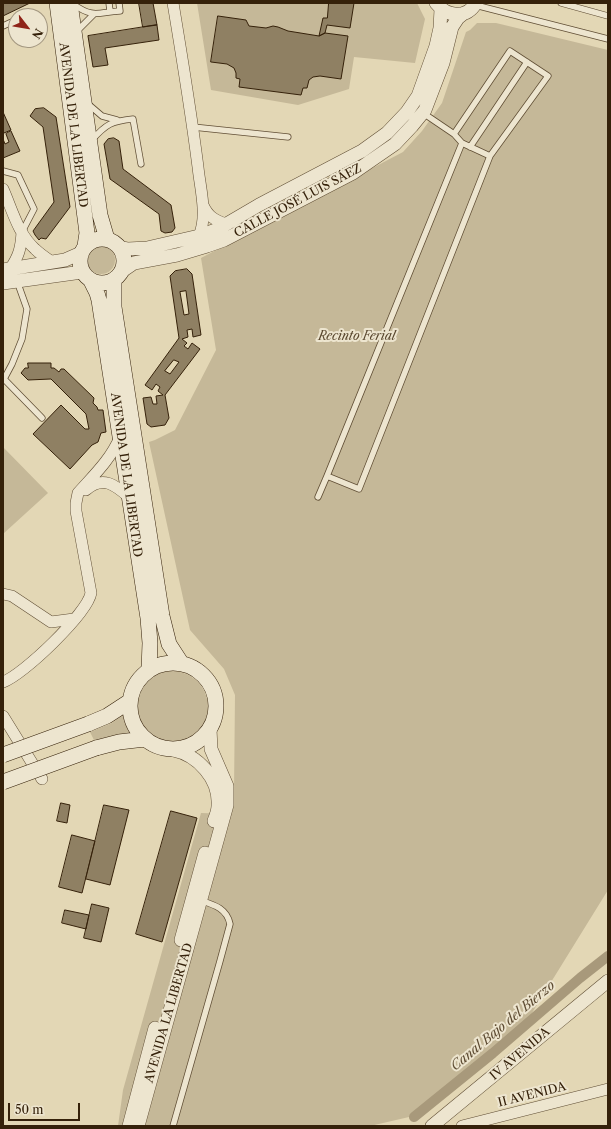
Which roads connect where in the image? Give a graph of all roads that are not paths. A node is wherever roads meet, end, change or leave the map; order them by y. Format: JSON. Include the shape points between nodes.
{"nodes":[{"id":1,"x":57,"y":3,"type":"edge"},
{"id":2,"x":71,"y":3,"type":"edge"},
{"id":3,"x":110,"y":3,"type":"edge"},
{"id":4,"x":119,"y":3,"type":"edge"},
{"id":5,"x":173,"y":3,"type":"edge"},
{"id":6,"x":560,"y":3,"type":"edge"},
{"id":7,"x":475,"y":4,"type":"edge"},
{"id":8,"x":438,"y":6,"type":"edge"},
{"id":9,"x":110,"y":11,"type":"junction"},
{"id":10,"x":464,"y":13,"type":"junction"},
{"id":11,"x":94,"y":14,"type":"junction"},
{"id":12,"x":608,"y":16,"type":"edge"},
{"id":13,"x":75,"y":32,"type":"junction"},
{"id":14,"x":608,"y":39,"type":"edge"},
{"id":15,"x":527,"y":62,"type":"junction"},
{"id":16,"x":84,"y":100,"type":"junction"},
{"id":17,"x":423,"y":113,"type":"junction"},
{"id":18,"x":117,"y":120,"type":"junction"},
{"id":19,"x":193,"y":127,"type":"junction"},
{"id":20,"x":454,"y":134,"type":"junction"},
{"id":21,"x":288,"y":137,"type":"dead end"},
{"id":22,"x":90,"y":141,"type":"junction"},
{"id":23,"x":462,"y":143,"type":"junction"},
{"id":24,"x":470,"y":147,"type":"junction"},
{"id":25,"x":490,"y":156,"type":"junction"},
{"id":26,"x":141,"y":164,"type":"dead end"},
{"id":27,"x":3,"y":171,"type":"edge"},
{"id":28,"x":3,"y":189,"type":"edge"},
{"id":29,"x":202,"y":205,"type":"junction"},
{"id":30,"x":226,"y":224,"type":"junction"},
{"id":31,"x":22,"y":232,"type":"junction"},
{"id":32,"x":199,"y":236,"type":"junction"},
{"id":33,"x":113,"y":243,"type":"junction"},
{"id":34,"x":83,"y":250,"type":"junction"},
{"id":35,"x":52,"y":262,"type":"junction"},
{"id":36,"x":6,"y":269,"type":"edge"},
{"id":37,"x":87,"y":276,"type":"junction"},
{"id":38,"x":118,"y":276,"type":"junction"},
{"id":39,"x":17,"y":281,"type":"junction"},
{"id":40,"x":3,"y":283,"type":"edge"},
{"id":41,"x":42,"y":418,"type":"dead end"},
{"id":42,"x":121,"y":436,"type":"junction"},
{"id":43,"x":327,"y":476,"type":"junction"},
{"id":44,"x":129,"y":497,"type":"junction"},
{"id":45,"x":318,"y":497,"type":"dead end"},
{"id":46,"x":76,"y":508,"type":"junction"},
{"id":47,"x":3,"y":594,"type":"edge"},
{"id":48,"x":74,"y":619,"type":"junction"},
{"id":49,"x":53,"y":622,"type":"junction"},
{"id":50,"x":56,"y":639,"type":"junction"},
{"id":51,"x":182,"y":664,"type":"junction"},
{"id":52,"x":149,"y":670,"type":"junction"},
{"id":53,"x":4,"y":682,"type":"edge"},
{"id":54,"x":130,"y":701,"type":"junction"},
{"id":55,"x":3,"y":716,"type":"edge"},
{"id":56,"x":210,"y":729,"type":"junction"},
{"id":57,"x":145,"y":739,"type":"junction"},
{"id":58,"x":173,"y":750,"type":"junction"},
{"id":59,"x":3,"y":755,"type":"edge"},
{"id":60,"x":42,"y":779,"type":"dead end"},
{"id":61,"x":3,"y":782,"type":"edge"},
{"id":62,"x":197,"y":899,"type":"junction"},
{"id":63,"x":608,"y":981,"type":"edge"},
{"id":64,"x":608,"y":1089,"type":"edge"},
{"id":65,"x":132,"y":1125,"type":"edge"},
{"id":66,"x":173,"y":1126,"type":"edge"},
{"id":67,"x":432,"y":1126,"type":"edge"},
{"id":68,"x":462,"y":1126,"type":"edge"}],
"edges":[{"from":1,"to":34,"type":"main road","name":"AVENIDA DE LA LIBERTAD","via":[[87,233]]},
{"from":2,"to":11,"type":"lane","via":[[83,11]]},
{"from":2,"to":13,"type":"main road","name":"AVENIDA DE LA LIBERTAD"},
{"from":3,"to":9,"type":"lane"},
{"from":4,"to":9,"type":"lane","via":[[120,11]]},
{"from":5,"to":19,"type":"street"},
{"from":6,"to":12,"type":"lane"},
{"from":7,"to":10,"type":"street","name":"CALLE JOSÉ LUIS SÁEZ"},
{"from":7,"to":14,"type":"lane"},
{"from":8,"to":10,"type":"street","via":[[452,14]]},
{"from":8,"to":30,"type":"street","name":"CALLE JOSÉ LUIS SÁEZ","via":[[440,28],[418,96],[387,133],[362,151]]},
{"from":9,"to":11,"type":"lane"},
{"from":10,"to":17,"type":"street","name":"CALLE JOSÉ LUIS SÁEZ","via":[[452,27],[441,70]]},
{"from":11,"to":13,"type":"lane"},
{"from":13,"to":16,"type":"main road","name":"AVENIDA DE LA LIBERTAD"},
{"from":15,"to":20,"type":"lane","via":[[510,51]]},
{"from":15,"to":24,"type":"lane"},
{"from":15,"to":25,"type":"lane","via":[[548,76]]},
{"from":16,"to":18,"type":"lane","via":[[97,113]]},
{"from":16,"to":22,"type":"main road","name":"AVENIDA DE LA LIBERTAD"},
{"from":17,"to":20,"type":"lane"},
{"from":17,"to":38,"type":"street","name":"CALLE JOSÉ LUIS SÁEZ","via":[[395,144],[353,174],[224,240],[178,255],[134,263]]},
{"from":18,"to":22,"type":"lane","via":[[102,128]]},
{"from":18,"to":26,"type":"lane","via":[[133,119]]},
{"from":19,"to":21,"type":"lane"},
{"from":19,"to":29,"type":"street"},
{"from":20,"to":23,"type":"lane"},
{"from":22,"to":33,"type":"main road","name":"AVENIDA DE LA LIBERTAD","via":[[100,215]]},
{"from":23,"to":24,"type":"lane"},
{"from":23,"to":43,"type":"lane"},
{"from":24,"to":25,"type":"lane"},
{"from":25,"to":43,"type":"lane","via":[[359,489]]},
{"from":27,"to":31,"type":"lane","via":[[18,175],[34,209]]},
{"from":28,"to":31,"type":"street"},
{"from":29,"to":30,"type":"street","via":[[215,221]]},
{"from":29,"to":32,"type":"street","via":[[202,229]]},
{"from":30,"to":32,"type":"street","name":"CALLE JOSÉ LUIS SÁEZ"},
{"from":31,"to":35,"type":"street","via":[[35,250]]},
{"from":31,"to":36,"type":"street","via":[[22,246],[16,259]]},
{"from":32,"to":33,"type":"street","name":"CALLE JOSÉ LUIS SÁEZ","via":[[147,248],[128,248]]},
{"from":33,"to":34,"type":"main road","via":[[95,240]]},
{"from":33,"to":38,"type":"main road","via":[[124,259],[124,266]]},
{"from":34,"to":35,"type":"street","via":[[64,260]]},
{"from":34,"to":37,"type":"main road","via":[[80,263]]},
{"from":35,"to":36,"type":"street"},
{"from":37,"to":38,"type":"main road","via":[[103,284]]},
{"from":37,"to":39,"type":"street"},
{"from":37,"to":42,"type":"main road","name":"AVENIDA DE LA LIBERTAD","via":[[99,300]]},
{"from":38,"to":51,"type":"main road","name":"AVENIDA DE LA LIBERTAD","via":[[114,307],[162,616],[169,644]]},
{"from":39,"to":40,"type":"street"},
{"from":39,"to":41,"type":"lane","via":[[27,309],[22,339],[4,379]]},
{"from":42,"to":44,"type":"main road","name":"AVENIDA DE LA LIBERTAD"},
{"from":42,"to":46,"type":"street","via":[[106,462],[78,493]]},
{"from":43,"to":45,"type":"lane"},
{"from":44,"to":46,"type":"street","via":[[110,483],[97,483],[85,491]]},
{"from":44,"to":52,"type":"main road","name":"AVENIDA DE LA LIBERTAD","via":[[150,637]]},
{"from":46,"to":48,"type":"street","via":[[91,593],[88,602]]},
{"from":47,"to":49,"type":"street","via":[[12,596]]},
{"from":48,"to":49,"type":"street"},
{"from":48,"to":50,"type":"street"},
{"from":49,"to":50,"type":"street"},
{"from":50,"to":53,"type":"street","via":[[28,667]]},
{"from":51,"to":52,"type":"main road","via":[[164,664]]},
{"from":51,"to":56,"type":"main road","via":[[199,671],[207,678],[216,695],[217,710]]},
{"from":52,"to":54,"type":"main road","via":[[136,684]]},
{"from":54,"to":57,"type":"main road","via":[[131,717]]},
{"from":54,"to":59,"type":"main road","bridge":true,"via":[[107,716]]},
{"from":55,"to":60,"type":"street"},
{"from":56,"to":58,"type":"main road","via":[[194,744]]},
{"from":56,"to":62,"type":"street","via":[[211,749],[227,786],[227,805]]},
{"from":57,"to":58,"type":"main road","via":[[161,748]]},
{"from":57,"to":61,"type":"main road","bridge":true,"via":[[96,748]]},
{"from":58,"to":62,"type":"street","via":[[187,753],[203,766],[214,782],[217,794],[218,806]]},
{"from":62,"to":65,"type":"street","name":"AVENIDA LA LIBERTAD","via":[[166,1023]]},
{"from":62,"to":66,"type":"lane","via":[[220,907],[229,918],[230,924]]},
{"from":63,"to":67,"type":"street","name":"IV AVENIDA"},
{"from":64,"to":68,"type":"street","name":"II AVENIDA"}]}
